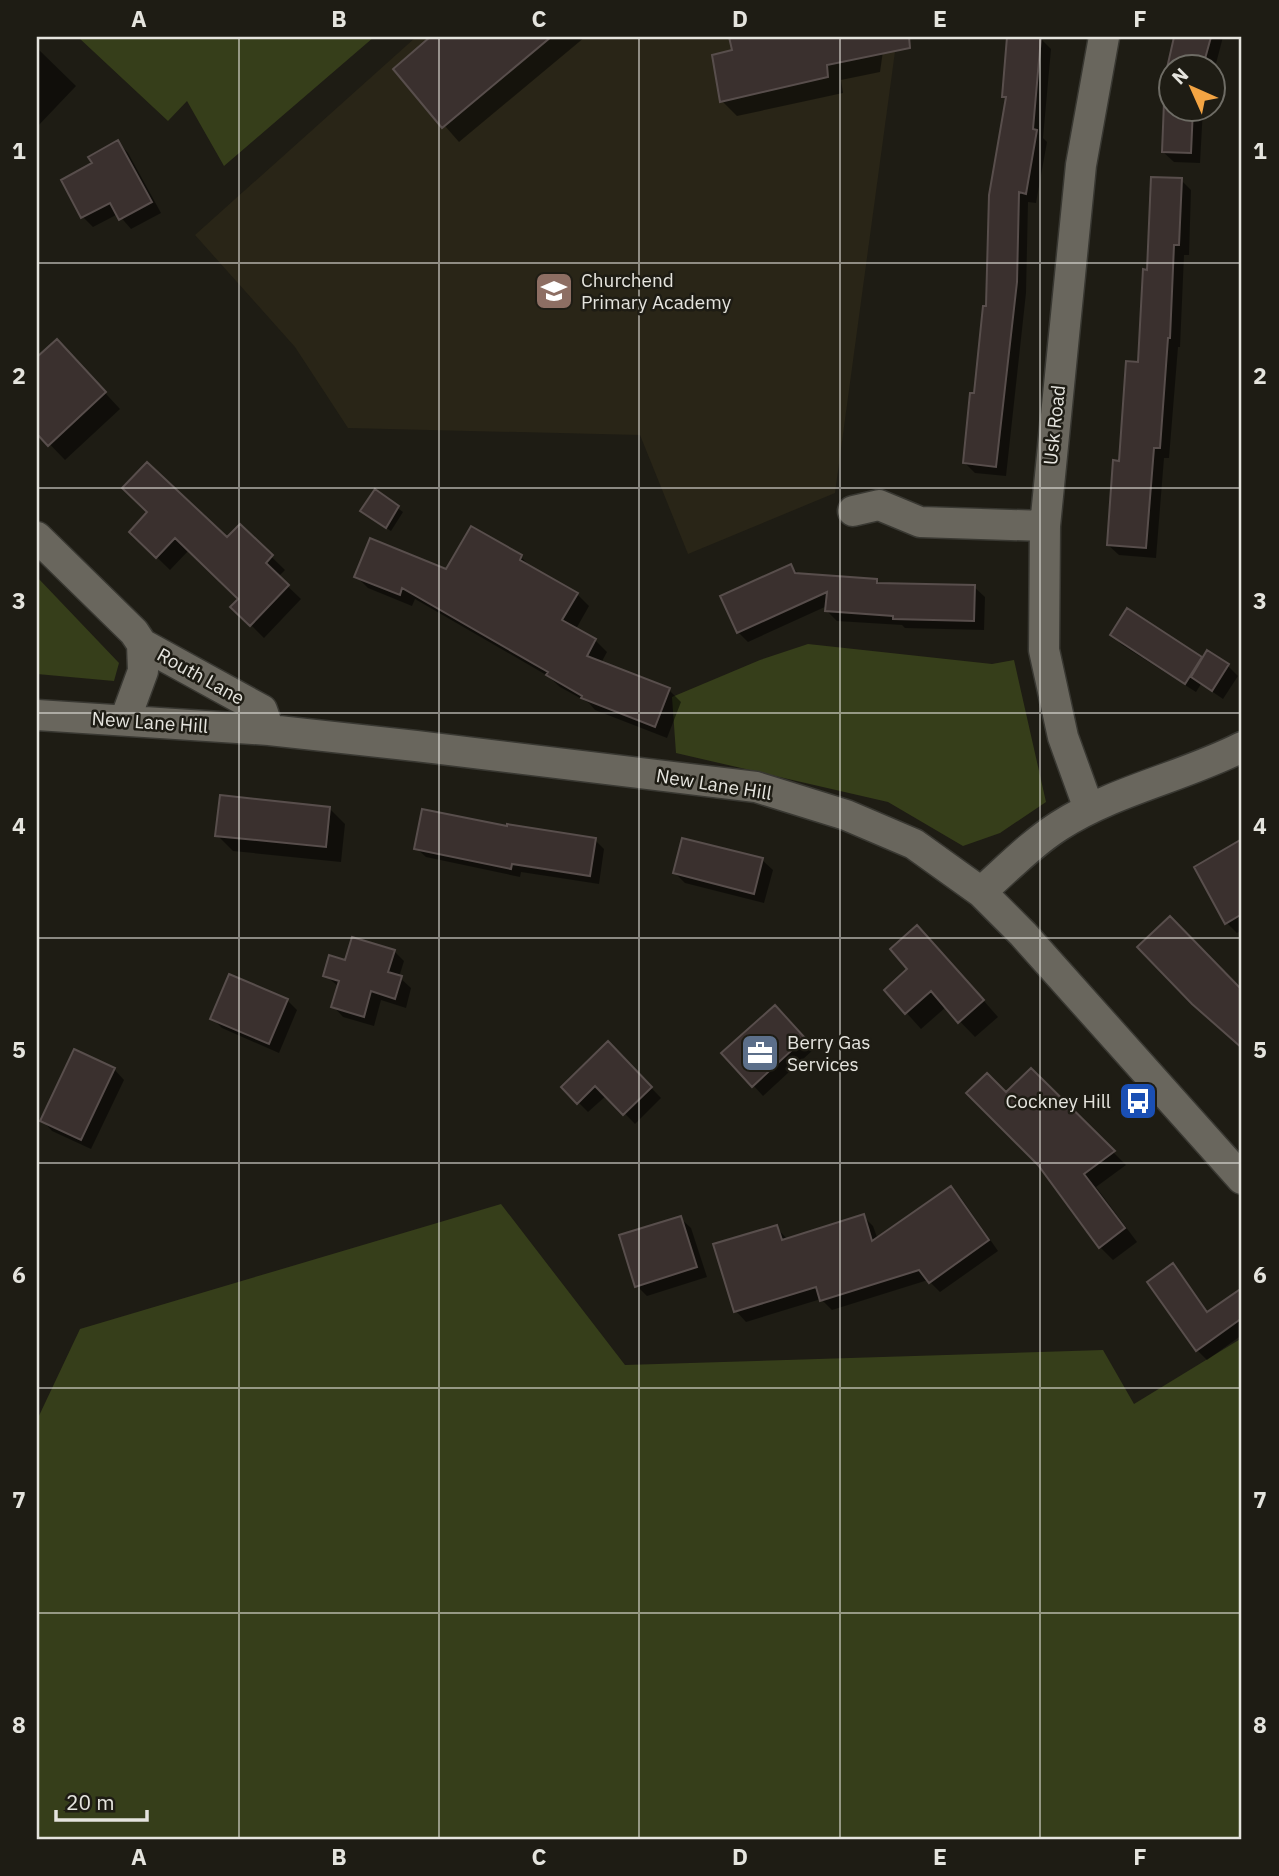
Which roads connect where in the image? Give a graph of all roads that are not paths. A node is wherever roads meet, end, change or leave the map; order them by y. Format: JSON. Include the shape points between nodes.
{"nodes":[{"id":1,"x":1104,"y":37,"type":"edge"},
{"id":2,"x":853,"y":512,"type":"dead end"},
{"id":3,"x":1045,"y":526,"type":"junction"},
{"id":4,"x":37,"y":537,"type":"edge"},
{"id":5,"x":142,"y":644,"type":"junction"},
{"id":6,"x":37,"y":715,"type":"edge"},
{"id":7,"x":125,"y":720,"type":"junction"},
{"id":8,"x":269,"y":730,"type":"junction"},
{"id":9,"x":1242,"y":747,"type":"edge"},
{"id":10,"x":1089,"y":810,"type":"junction"},
{"id":11,"x":981,"y":892,"type":"junction"},
{"id":12,"x":1242,"y":1179,"type":"edge"}],
"edges":[{"from":1,"to":3,"type":"street","name":"Usk Road","via":[[1081,165]]},
{"from":2,"to":3,"type":"street","via":[[878,505],[920,522]]},
{"from":3,"to":10,"type":"street","name":"Usk Road","via":[[1044,650],[1063,737]]},
{"from":4,"to":5,"type":"street","name":"Routh Lane"},
{"from":5,"to":7,"type":"street","via":[[143,671]]},
{"from":5,"to":8,"type":"street","name":"Routh Lane","via":[[262,709]]},
{"from":6,"to":7,"type":"street","name":"New Lane Hill"},
{"from":7,"to":8,"type":"street","name":"New Lane Hill"},
{"from":8,"to":11,"type":"street","name":"New Lane Hill","via":[[756,787],[914,844]]},
{"from":9,"to":10,"type":"street"},
{"from":10,"to":11,"type":"street","via":[[1032,845]]},
{"from":11,"to":12,"type":"street","name":"New Lane Hill"}]}
